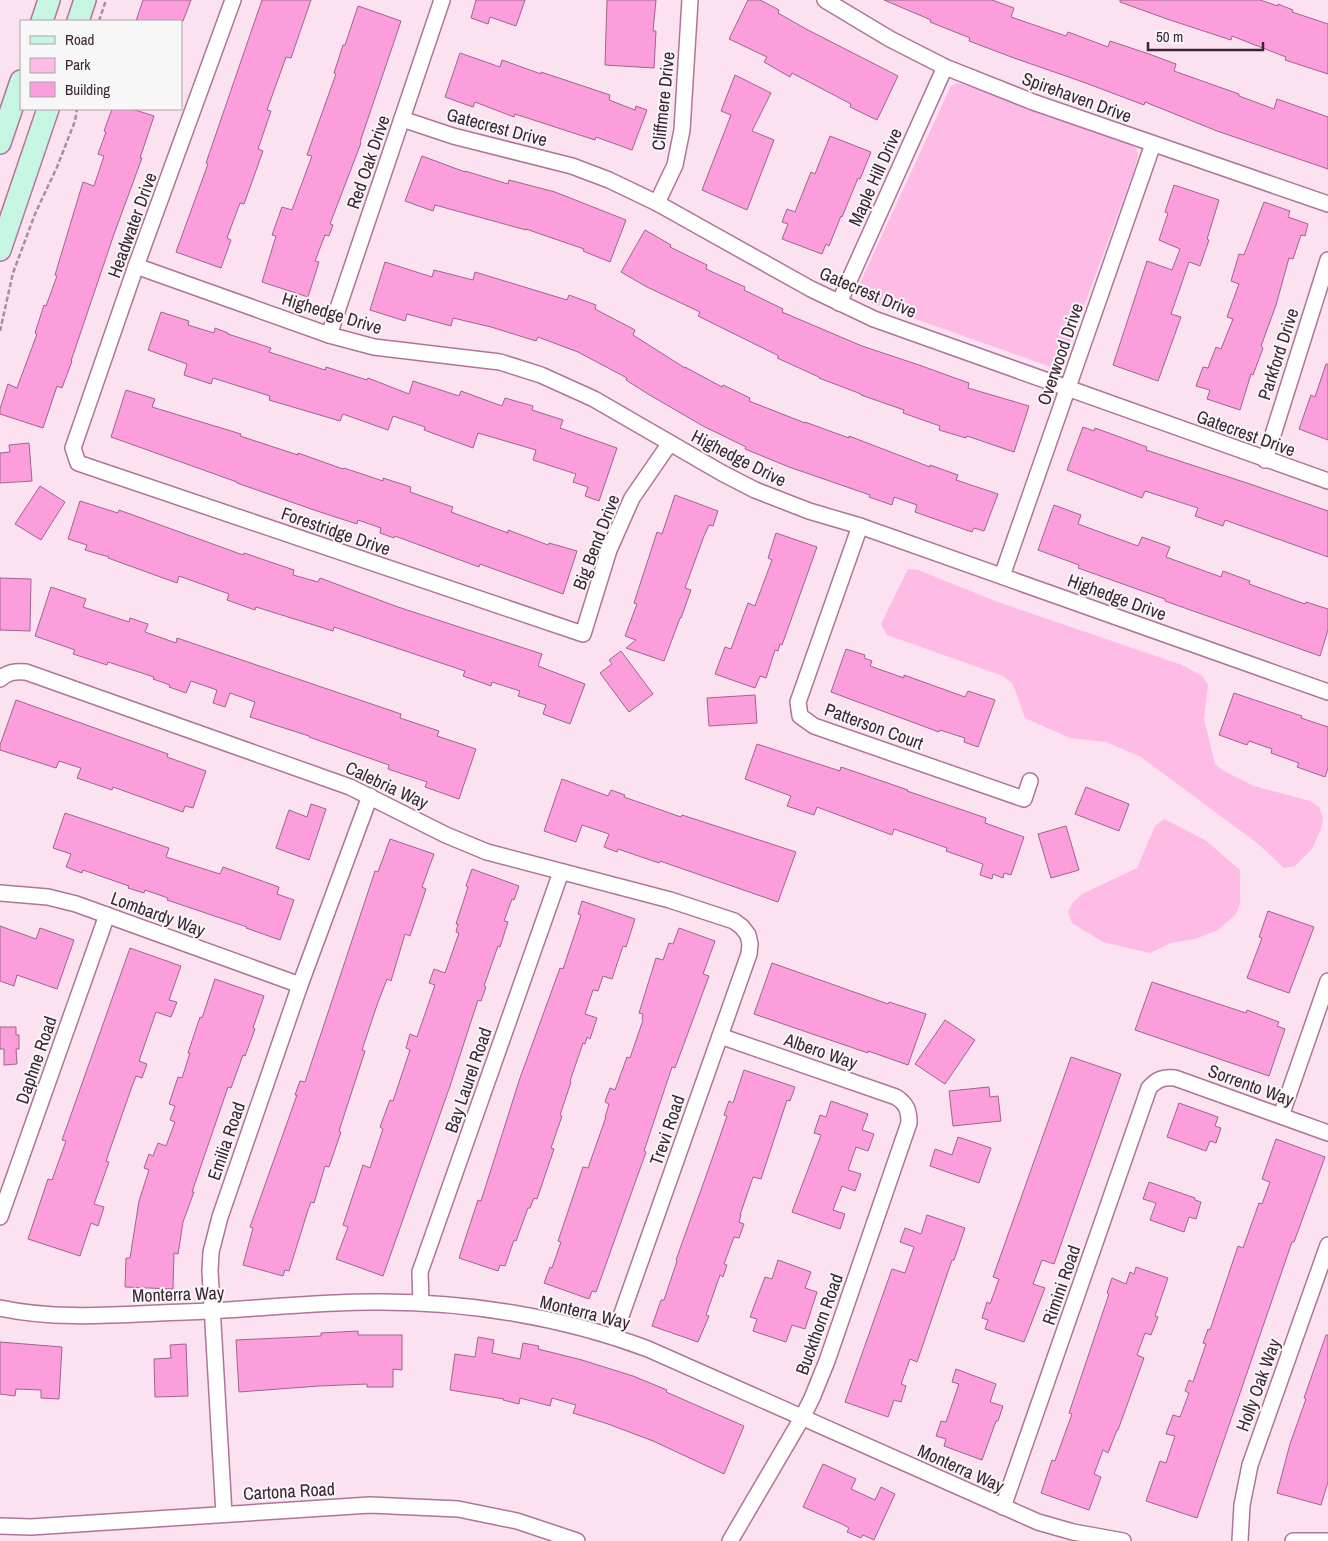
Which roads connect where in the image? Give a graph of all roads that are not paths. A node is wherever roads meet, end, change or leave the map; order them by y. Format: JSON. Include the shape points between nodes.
{"nodes":[{"id":1,"x":49,"y":0,"type":"edge"},
{"id":2,"x":85,"y":0,"type":"edge"},
{"id":3,"x":233,"y":0,"type":"edge"},
{"id":4,"x":442,"y":0,"type":"edge"},
{"id":5,"x":690,"y":0,"type":"edge"},
{"id":6,"x":825,"y":0,"type":"edge"},
{"id":7,"x":42,"y":20,"type":"edge"},
{"id":8,"x":78,"y":20,"type":"edge"},
{"id":9,"x":945,"y":67,"type":"junction"},
{"id":10,"x":20,"y":84,"type":"edge"},
{"id":11,"x":48,"y":110,"type":"edge"},
{"id":12,"x":402,"y":119,"type":"junction"},
{"id":13,"x":0,"y":143,"type":"edge"},
{"id":14,"x":1153,"y":144,"type":"junction"},
{"id":15,"x":657,"y":203,"type":"junction"},
{"id":16,"x":1328,"y":204,"type":"edge"},
{"id":17,"x":0,"y":250,"type":"edge"},
{"id":18,"x":1328,"y":260,"type":"edge"},
{"id":19,"x":136,"y":266,"type":"junction"},
{"id":20,"x":839,"y":303,"type":"junction"},
{"id":21,"x":329,"y":335,"type":"junction"},
{"id":22,"x":1067,"y":388,"type":"junction"},
{"id":23,"x":670,"y":443,"type":"junction"},
{"id":24,"x":1265,"y":460,"type":"junction"},
{"id":25,"x":78,"y":463,"type":"joint"},
{"id":26,"x":1328,"y":481,"type":"edge"},
{"id":27,"x":860,"y":526,"type":"junction"},
{"id":28,"x":1002,"y":576,"type":"junction"},
{"id":29,"x":583,"y":634,"type":"joint"},
{"id":30,"x":4,"y":677,"type":"edge"},
{"id":31,"x":1328,"y":692,"type":"edge"},
{"id":32,"x":1030,"y":781,"type":"dead end"},
{"id":33,"x":370,"y":796,"type":"junction"},
{"id":34,"x":561,"y":872,"type":"junction"},
{"id":35,"x":0,"y":893,"type":"edge"},
{"id":36,"x":107,"y":916,"type":"junction"},
{"id":37,"x":748,"y":934,"type":"joint"},
{"id":38,"x":1328,"y":981,"type":"edge"},
{"id":39,"x":300,"y":985,"type":"junction"},
{"id":40,"x":720,"y":1036,"type":"junction"},
{"id":41,"x":1160,"y":1078,"type":"joint"},
{"id":42,"x":907,"y":1107,"type":"joint"},
{"id":43,"x":1280,"y":1116,"type":"junction"},
{"id":44,"x":1328,"y":1133,"type":"edge"},
{"id":45,"x":0,"y":1217,"type":"edge"},
{"id":46,"x":1328,"y":1245,"type":"edge"},
{"id":47,"x":421,"y":1303,"type":"junction"},
{"id":48,"x":0,"y":1308,"type":"edge"},
{"id":49,"x":212,"y":1311,"type":"junction"},
{"id":50,"x":614,"y":1336,"type":"junction"},
{"id":51,"x":802,"y":1418,"type":"junction"},
{"id":52,"x":1003,"y":1507,"type":"junction"},
{"id":53,"x":224,"y":1514,"type":"junction"},
{"id":54,"x":0,"y":1526,"type":"edge"},
{"id":55,"x":1328,"y":1540,"type":"edge"},
{"id":56,"x":577,"y":1541,"type":"edge"},
{"id":57,"x":730,"y":1541,"type":"edge"},
{"id":58,"x":1123,"y":1541,"type":"edge"},
{"id":59,"x":1240,"y":1541,"type":"edge"},
{"id":60,"x":1293,"y":1541,"type":"edge"}],
"edges":[{"from":1,"to":7,"type":"street"},
{"from":2,"to":8,"type":"street"},
{"from":3,"to":19,"type":"street","name":"Headwater Drive"},
{"from":4,"to":12,"type":"street","name":"Red Oak Drive"},
{"from":5,"to":15,"type":"street","name":"Cliffmere Drive","via":[[682,130],[675,165]]},
{"from":6,"to":9,"type":"street","name":"Spirehaven Drive"},
{"from":9,"to":14,"type":"street","name":"Spirehaven Drive"},
{"from":9,"to":20,"type":"street","name":"Maple Hill Drive"},
{"from":10,"to":13,"type":"street"},
{"from":11,"to":17,"type":"street"},
{"from":12,"to":15,"type":"street","name":"Gatecrest Drive","via":[[453,136],[572,166]]},
{"from":12,"to":21,"type":"street","name":"Red Oak Drive"},
{"from":14,"to":16,"type":"street","name":"Spirehaven Drive"},
{"from":14,"to":22,"type":"street","name":"Overwood Drive"},
{"from":15,"to":20,"type":"street","name":"Gatecrest Drive"},
{"from":18,"to":24,"type":"street","name":"Parkford Drive"},
{"from":19,"to":21,"type":"street","name":"Highedge Drive"},
{"from":19,"to":25,"type":"street","name":"Headwater Drive","via":[[73,448]]},
{"from":20,"to":22,"type":"street","name":"Gatecrest Drive","via":[[874,319]]},
{"from":21,"to":23,"type":"street","name":"Highedge Drive","via":[[374,347],[500,362],[541,375],[594,399]]},
{"from":22,"to":24,"type":"street","name":"Gatecrest Drive"},
{"from":22,"to":28,"type":"street","name":"Overwood Drive"},
{"from":23,"to":27,"type":"street","name":"Highedge Drive","via":[[755,490]]},
{"from":23,"to":29,"type":"street","name":"Big Bend Drive","via":[[632,498],[609,550]]},
{"from":24,"to":26,"type":"street","name":"Gatecrest Drive"},
{"from":25,"to":29,"type":"street","name":"Forestridge Drive"},
{"from":27,"to":28,"type":"street","name":"Highedge Drive"},
{"from":27,"to":32,"type":"street","name":"Patterson Court","via":[[798,702],[800,716],[814,726],[1024,798]]},
{"from":28,"to":31,"type":"street","name":"Highedge Drive"},
{"from":30,"to":33,"type":"street","name":"Calebria Way","via":[[15,671],[26,672],[328,778]]},
{"from":33,"to":34,"type":"street","name":"Calebria Way","via":[[467,845]]},
{"from":33,"to":39,"type":"street","name":"Emilia Road"},
{"from":34,"to":37,"type":"street","name":"Calebria Way","via":[[692,907],[734,921]]},
{"from":34,"to":47,"type":"street","name":"Bay Laurel Road","via":[[420,1272]]},
{"from":35,"to":36,"type":"street","name":"Lombardy Way","via":[[62,900]]},
{"from":36,"to":39,"type":"street","name":"Lombardy Way"},
{"from":36,"to":45,"type":"street","name":"Daphne Road"},
{"from":37,"to":40,"type":"street","name":"Trevi Road","via":[[749,954]]},
{"from":38,"to":43,"type":"street"},
{"from":39,"to":49,"type":"street","name":"Emilia Road","via":[[220,1217],[211,1252]]},
{"from":40,"to":42,"type":"street","name":"Albero Way","via":[[896,1097]]},
{"from":40,"to":50,"type":"street","name":"Trevi Road"},
{"from":41,"to":43,"type":"street","name":"Sorrento Way","via":[[1175,1078]]},
{"from":41,"to":52,"type":"street","name":"Rimini Road","via":[[1149,1088]]},
{"from":42,"to":51,"type":"street","name":"Buckthorn Road","via":[[909,1123],[827,1361]]},
{"from":43,"to":44,"type":"street","name":"Sorrento Way"},
{"from":46,"to":59,"type":"street","name":"Holly Oak Way","via":[[1250,1465],[1242,1504]]},
{"from":47,"to":49,"type":"street","name":"Monterra Way","via":[[373,1302]]},
{"from":47,"to":50,"type":"street","name":"Monterra Way","via":[[545,1319]]},
{"from":48,"to":49,"type":"street","name":"Monterra Way","via":[[74,1316]]},
{"from":49,"to":53,"type":"street","name":"Emilia Road"},
{"from":50,"to":51,"type":"street","name":"Monterra Way"},
{"from":51,"to":52,"type":"street","name":"Monterra Way"},
{"from":51,"to":57,"type":"street","name":"Buckthorn Road"},
{"from":52,"to":58,"type":"street","name":"Monterra Way","via":[[1073,1532]]},
{"from":53,"to":54,"type":"street","name":"Cartona Road","via":[[31,1527]]},
{"from":53,"to":56,"type":"street","name":"Cartona Road","via":[[370,1505],[458,1509],[517,1522]]},
{"from":55,"to":60,"type":"street"}]}
